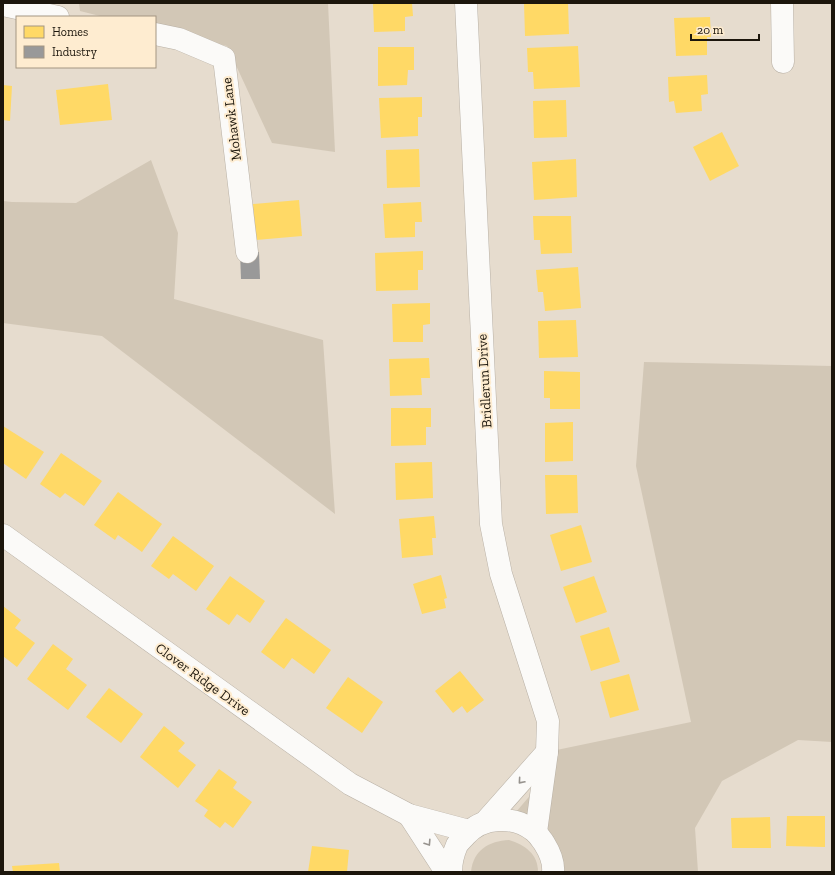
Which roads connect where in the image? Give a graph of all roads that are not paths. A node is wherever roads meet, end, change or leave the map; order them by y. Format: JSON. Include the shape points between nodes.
{"nodes":[{"id":1,"x":466,"y":3,"type":"edge"},
{"id":2,"x":782,"y":3,"type":"edge"},
{"id":3,"x":3,"y":6,"type":"edge"},
{"id":4,"x":53,"y":16,"type":"edge"},
{"id":5,"x":156,"y":34,"type":"edge"},
{"id":6,"x":783,"y":62,"type":"dead end"},
{"id":7,"x":247,"y":252,"type":"dead end"},
{"id":8,"x":3,"y":535,"type":"edge"},
{"id":9,"x":547,"y":752,"type":"junction"},
{"id":10,"x":409,"y":815,"type":"junction"},
{"id":11,"x":477,"y":826,"type":"junction"},
{"id":12,"x":536,"y":832,"type":"junction"},
{"id":13,"x":555,"y":871,"type":"edge"},
{"id":14,"x":446,"y":872,"type":"edge"},
{"id":15,"x":451,"y":872,"type":"edge"}],
"edges":[{"from":1,"to":9,"type":"street","name":"Bridlerun Drive","via":[[491,524],[501,574],[548,721]]},
{"from":2,"to":6,"type":"street"},
{"from":3,"to":4,"type":"street"},
{"from":5,"to":7,"type":"street","name":"Mohawk Lane","via":[[179,39],[224,58]]},
{"from":8,"to":10,"type":"street","name":"Clover Ridge Drive","via":[[350,784]]},
{"from":9,"to":11,"type":"street","one_way":true},
{"from":9,"to":12,"type":"street","name":"Bridlerun Drive"},
{"from":10,"to":11,"type":"street","name":"Clover Ridge Drive"},
{"from":10,"to":14,"type":"street","name":"Clover Ridge Drive","one_way":true},
{"from":11,"to":12,"type":"street","name":"Clover Ridge Drive","via":[[502,819],[520,823]]},
{"from":11,"to":15,"type":"street","via":[[457,844],[451,861]]},
{"from":12,"to":13,"type":"street","name":"Clover Ridge Drive","via":[[549,852]]}]}
